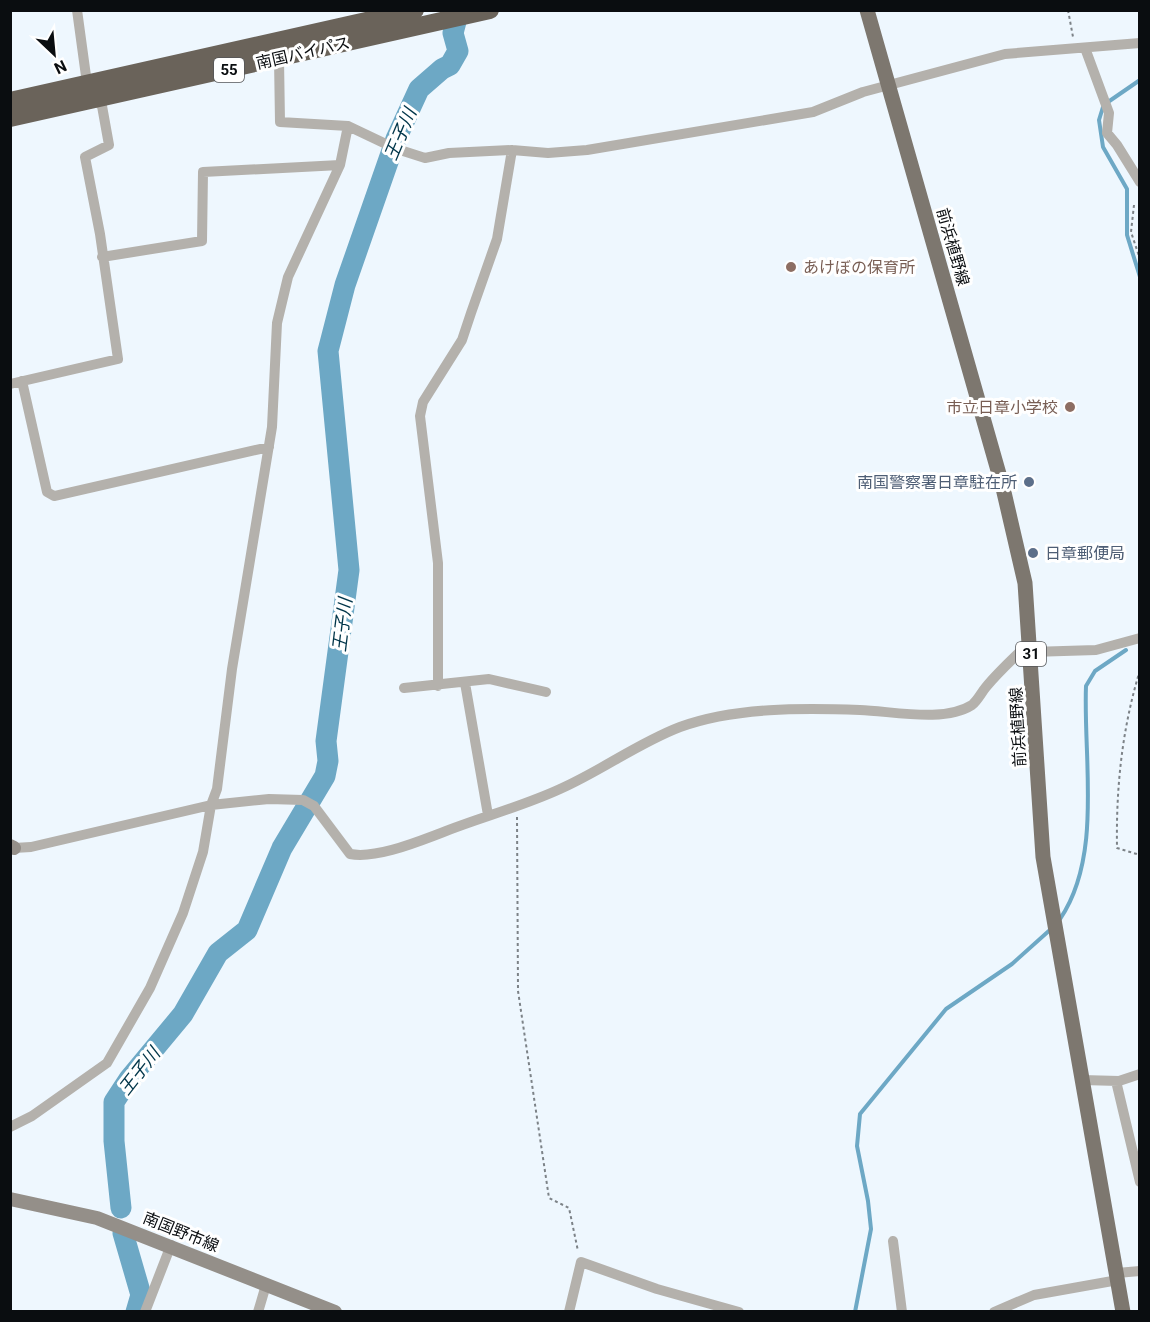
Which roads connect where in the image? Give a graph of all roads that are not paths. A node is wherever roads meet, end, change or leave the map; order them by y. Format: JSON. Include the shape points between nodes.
{"nodes":[{"id":1,"x":77,"y":10,"type":"edge"},
{"id":2,"x":490,"y":10,"type":"edge"},
{"id":3,"x":867,"y":10,"type":"edge"},
{"id":4,"x":415,"y":16,"type":"edge"},
{"id":5,"x":1140,"y":43,"type":"edge"},
{"id":6,"x":1080,"y":47,"type":"junction"},
{"id":7,"x":279,"y":59,"type":"junction"},
{"id":8,"x":887,"y":86,"type":"junction"},
{"id":9,"x":91,"y":91,"type":"junction"},
{"id":10,"x":10,"y":101,"type":"edge"},
{"id":11,"x":10,"y":118,"type":"edge"},
{"id":12,"x":348,"y":126,"type":"junction"},
{"id":13,"x":388,"y":145,"type":"dead end"},
{"id":14,"x":400,"y":150,"type":"dead end"},
{"id":15,"x":512,"y":150,"type":"junction"},
{"id":16,"x":340,"y":165,"type":"junction"},
{"id":17,"x":1140,"y":182,"type":"edge"},
{"id":18,"x":102,"y":257,"type":"junction"},
{"id":19,"x":22,"y":381,"type":"junction"},
{"id":20,"x":10,"y":384,"type":"edge"},
{"id":21,"x":269,"y":447,"type":"junction"},
{"id":22,"x":1140,"y":639,"type":"edge"},
{"id":23,"x":1031,"y":647,"type":"junction"},
{"id":24,"x":465,"y":683,"type":"junction"},
{"id":25,"x":438,"y":686,"type":"junction"},
{"id":26,"x":404,"y":688,"type":"dead end"},
{"id":27,"x":546,"y":692,"type":"dead end"},
{"id":28,"x":211,"y":806,"type":"junction"},
{"id":29,"x":488,"y":815,"type":"junction"},
{"id":30,"x":12,"y":847,"type":"edge"},
{"id":31,"x":1140,"y":1074,"type":"edge"},
{"id":32,"x":1082,"y":1080,"type":"junction"},
{"id":33,"x":1116,"y":1081,"type":"junction"},
{"id":34,"x":10,"y":1127,"type":"edge"},
{"id":35,"x":1140,"y":1182,"type":"edge"},
{"id":36,"x":10,"y":1199,"type":"edge"},
{"id":37,"x":893,"y":1241,"type":"dead end"},
{"id":38,"x":171,"y":1245,"type":"junction"},
{"id":39,"x":1140,"y":1271,"type":"edge"},
{"id":40,"x":1117,"y":1277,"type":"junction"},
{"id":41,"x":266,"y":1285,"type":"junction"},
{"id":42,"x":145,"y":1311,"type":"edge"},
{"id":43,"x":258,"y":1311,"type":"edge"},
{"id":44,"x":335,"y":1311,"type":"edge"},
{"id":45,"x":568,"y":1311,"type":"edge"},
{"id":46,"x":739,"y":1311,"type":"edge"},
{"id":47,"x":902,"y":1311,"type":"edge"},
{"id":48,"x":994,"y":1311,"type":"edge"},
{"id":49,"x":1123,"y":1311,"type":"edge"}],
"edges":[{"from":1,"to":9,"type":"street"},
{"from":2,"to":4,"type":"highway","name":"南国バイパス","number":"55"},
{"from":3,"to":8,"type":"main road","name":"前浜植野線","number":"31"},
{"from":4,"to":7,"type":"highway","name":"南国バイパス","number":"55"},
{"from":4,"to":9,"type":"highway","name":"南国バイパス","number":"55"},
{"from":5,"to":6,"type":"street"},
{"from":6,"to":8,"type":"street","via":[[1005,54]]},
{"from":6,"to":17,"type":"street","via":[[1109,113],[1107,133]]},
{"from":7,"to":9,"type":"highway","name":"南国バイパス","number":"55"},
{"from":7,"to":12,"type":"street","via":[[280,122]]},
{"from":8,"to":15,"type":"street","via":[[813,112],[734,126],[567,153]]},
{"from":8,"to":23,"type":"main road","name":"前浜植野線","number":"31","via":[[1003,488],[1025,583]]},
{"from":9,"to":10,"type":"highway","name":"南国バイパス","number":"55","via":[[48,92]]},
{"from":9,"to":11,"type":"highway","name":"南国バイパス","number":"55","via":[[43,111]]},
{"from":9,"to":18,"type":"street","via":[[102,106],[109,146],[85,157]]},
{"from":12,"to":13,"type":"street"},
{"from":12,"to":16,"type":"street"},
{"from":14,"to":15,"type":"street","via":[[425,158]]},
{"from":15,"to":25,"type":"street","via":[[496,239],[462,340],[423,402],[420,416],[438,563]]},
{"from":16,"to":18,"type":"street","via":[[203,172],[202,241]]},
{"from":16,"to":21,"type":"street","via":[[288,277],[277,323]]},
{"from":18,"to":19,"type":"street","via":[[118,359]]},
{"from":19,"to":20,"type":"street"},
{"from":19,"to":21,"type":"street","via":[[47,492],[54,496]]},
{"from":21,"to":28,"type":"street","via":[[232,669],[217,789]]},
{"from":22,"to":23,"type":"street","via":[[1096,650]]},
{"from":23,"to":29,"type":"street","via":[[977,700],[961,709],[921,715],[860,710],[730,715],[681,727],[563,788],[517,808]]},
{"from":23,"to":32,"type":"main road","name":"前浜植野線","number":"31","via":[[1044,857]]},
{"from":24,"to":25,"type":"street"},
{"from":24,"to":27,"type":"street","via":[[496,679]]},
{"from":24,"to":29,"type":"street"},
{"from":25,"to":26,"type":"street"},
{"from":28,"to":29,"type":"street","via":[[269,799],[303,800],[314,806],[350,854],[357,855],[417,844]]},
{"from":28,"to":30,"type":"street","via":[[32,847]]},
{"from":28,"to":34,"type":"street","via":[[203,852],[183,913],[150,988],[107,1063]]},
{"from":31,"to":33,"type":"street"},
{"from":32,"to":33,"type":"street"},
{"from":32,"to":40,"type":"main road","name":"前浜植野線","number":"31"},
{"from":33,"to":35,"type":"street"},
{"from":36,"to":38,"type":"main road","name":"南国野市線","via":[[97,1218]]},
{"from":37,"to":47,"type":"street"},
{"from":38,"to":41,"type":"main road","name":"南国野市線"},
{"from":38,"to":42,"type":"street"},
{"from":39,"to":40,"type":"street"},
{"from":40,"to":48,"type":"street","via":[[1034,1295]]},
{"from":40,"to":49,"type":"main road","name":"前浜植野線","number":"31"},
{"from":41,"to":43,"type":"street"},
{"from":41,"to":44,"type":"main road","name":"南国野市線"},
{"from":45,"to":46,"type":"street","via":[[580,1262],[657,1289]]}]}
